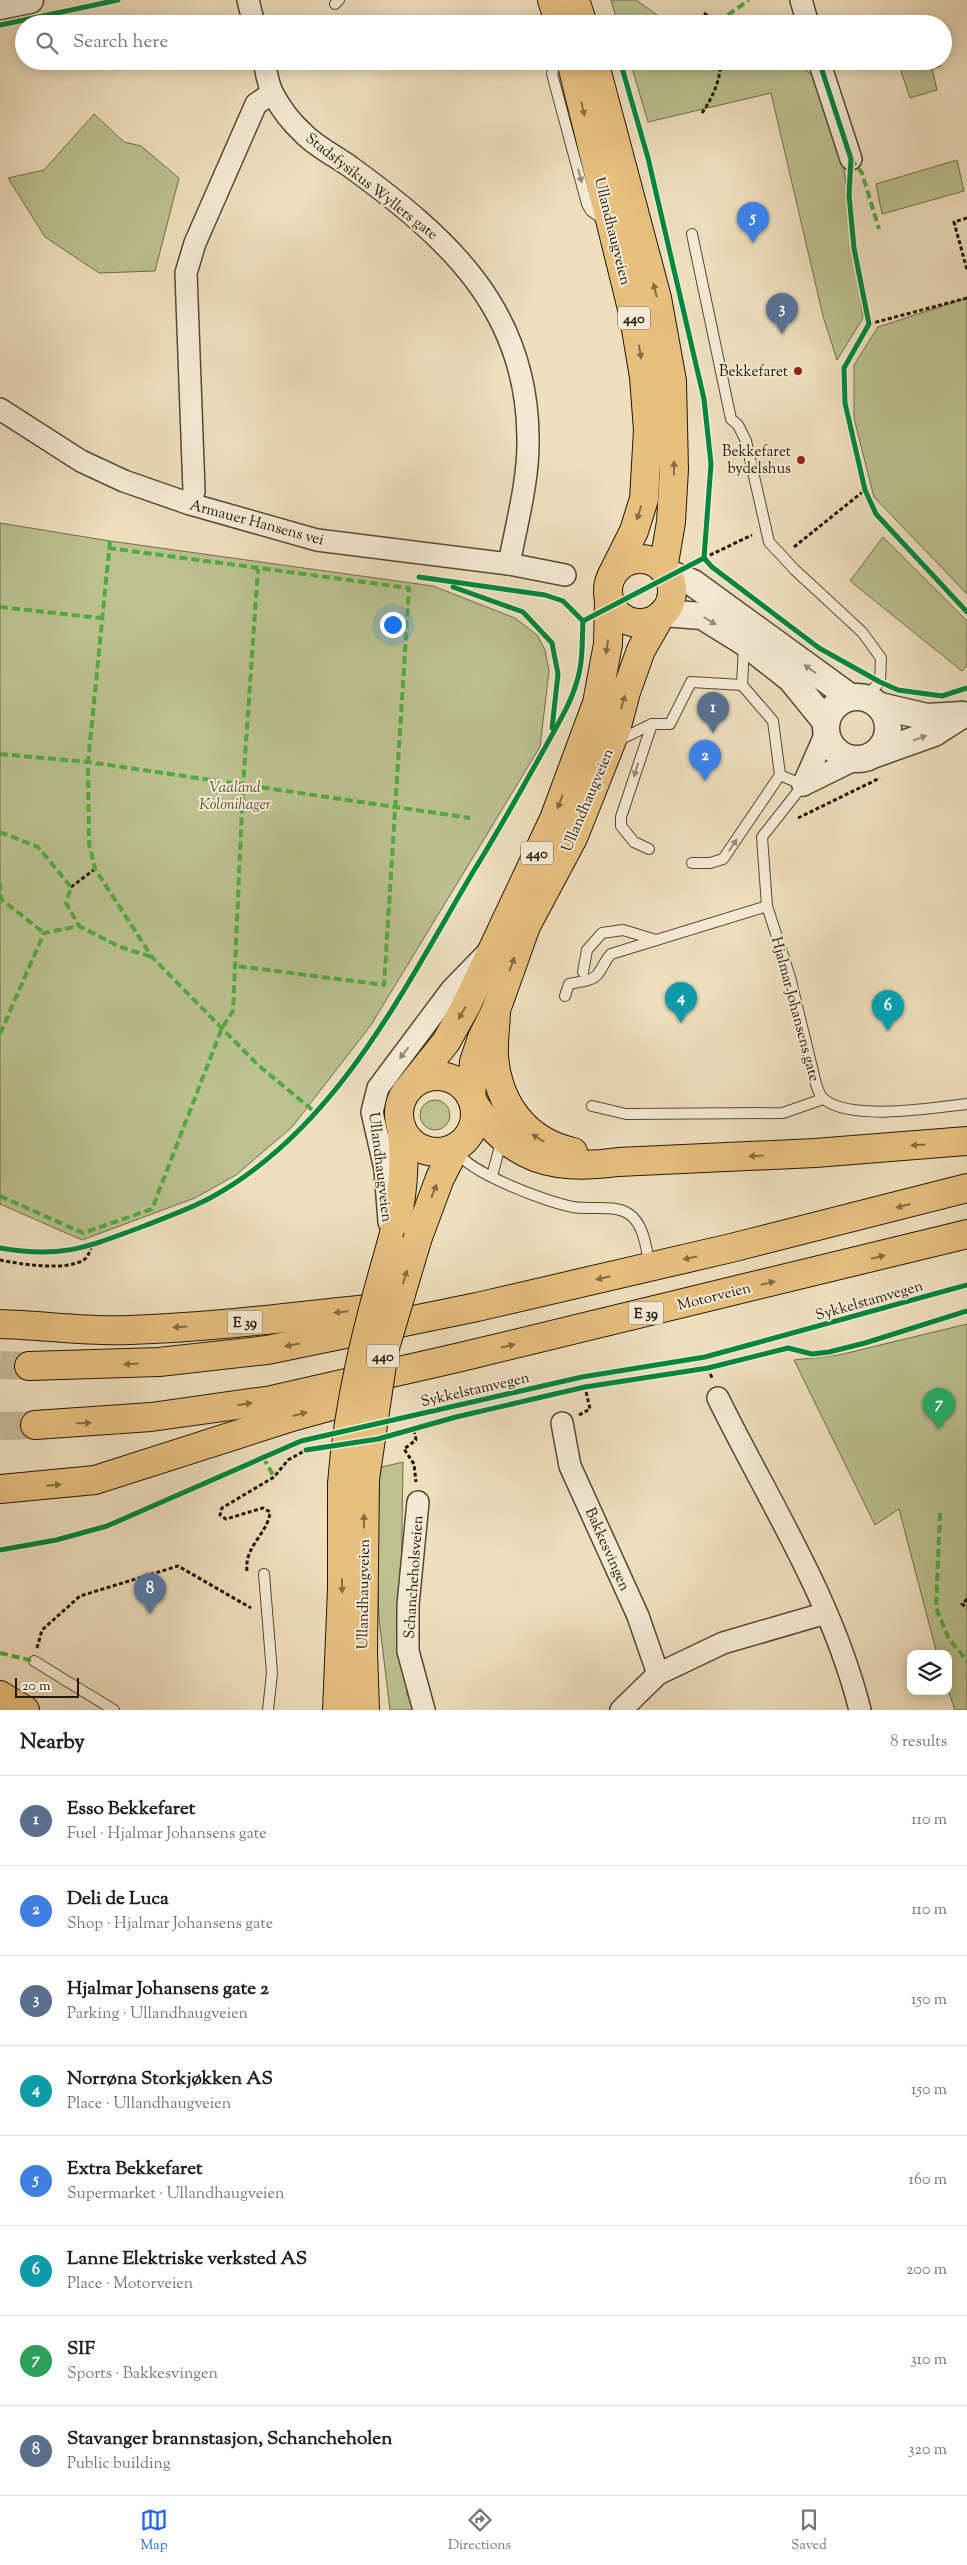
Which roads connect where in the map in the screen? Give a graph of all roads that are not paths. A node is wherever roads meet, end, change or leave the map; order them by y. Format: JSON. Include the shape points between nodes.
{"nodes":[{"id":1,"x":30,"y":0,"type":"edge"},
{"id":2,"x":552,"y":0,"type":"edge"},
{"id":3,"x":575,"y":0,"type":"edge"},
{"id":4,"x":801,"y":0,"type":"edge"},
{"id":5,"x":0,"y":6,"type":"edge"},
{"id":6,"x":557,"y":15,"type":"edge"},
{"id":7,"x":580,"y":15,"type":"edge"},
{"id":8,"x":805,"y":15,"type":"edge"},
{"id":9,"x":266,"y":70,"type":"edge"},
{"id":10,"x":553,"y":70,"type":"edge"},
{"id":11,"x":573,"y":70,"type":"edge"},
{"id":12,"x":596,"y":70,"type":"edge"},
{"id":13,"x":822,"y":70,"type":"edge"},
{"id":14,"x":272,"y":93,"type":"junction"},
{"id":15,"x":851,"y":159,"type":"dead end"},
{"id":16,"x":611,"y":226,"type":"junction"},
{"id":17,"x":692,"y":234,"type":"dead end"},
{"id":18,"x":0,"y":409,"type":"edge"},
{"id":19,"x":190,"y":504,"type":"junction"},
{"id":20,"x":509,"y":564,"type":"junction"},
{"id":21,"x":664,"y":570,"type":"junction"},
{"id":22,"x":565,"y":575,"type":"dead end"},
{"id":23,"x":611,"y":587,"type":"junction"},
{"id":24,"x":662,"y":614,"type":"junction"},
{"id":25,"x":744,"y":642,"type":"junction"},
{"id":26,"x":742,"y":684,"type":"junction"},
{"id":27,"x":865,"y":700,"type":"junction"},
{"id":28,"x":964,"y":714,"type":"edge"},
{"id":29,"x":652,"y":724,"type":"junction"},
{"id":30,"x":826,"y":728,"type":"junction"},
{"id":31,"x":609,"y":748,"type":"junction"},
{"id":32,"x":865,"y":756,"type":"junction"},
{"id":33,"x":780,"y":775,"type":"junction"},
{"id":34,"x":803,"y":786,"type":"junction"},
{"id":35,"x":649,"y":850,"type":"dead end"},
{"id":36,"x":692,"y":863,"type":"dead end"},
{"id":37,"x":767,"y":906,"type":"junction"},
{"id":38,"x":657,"y":940,"type":"junction"},
{"id":39,"x":492,"y":948,"type":"junction"},
{"id":40,"x":584,"y":972,"type":"dead end"},
{"id":41,"x":565,"y":996,"type":"dead end"},
{"id":42,"x":496,"y":1010,"type":"junction"},
{"id":43,"x":410,"y":1087,"type":"junction"},
{"id":44,"x":823,"y":1099,"type":"junction"},
{"id":45,"x":472,"y":1101,"type":"junction"},
{"id":46,"x":967,"y":1104,"type":"edge"},
{"id":47,"x":592,"y":1106,"type":"dead end"},
{"id":48,"x":400,"y":1126,"type":"junction"},
{"id":49,"x":497,"y":1134,"type":"junction"},
{"id":50,"x":967,"y":1141,"type":"edge"},
{"id":51,"x":456,"y":1147,"type":"junction"},
{"id":52,"x":618,"y":1162,"type":"junction"},
{"id":53,"x":492,"y":1176,"type":"junction"},
{"id":54,"x":967,"y":1188,"type":"edge"},
{"id":55,"x":967,"y":1234,"type":"edge"},
{"id":56,"x":391,"y":1245,"type":"junction"},
{"id":57,"x":650,"y":1267,"type":"junction"},
{"id":58,"x":477,"y":1308,"type":"junction"},
{"id":59,"x":0,"y":1324,"type":"edge"},
{"id":60,"x":461,"y":1358,"type":"junction"},
{"id":61,"x":29,"y":1366,"type":"tunnel mouth"},
{"id":62,"x":718,"y":1398,"type":"dead end"},
{"id":63,"x":562,"y":1424,"type":"road end"},
{"id":64,"x":35,"y":1425,"type":"tunnel mouth"},
{"id":65,"x":353,"y":1482,"type":"junction"},
{"id":66,"x":2,"y":1488,"type":"edge"},
{"id":67,"x":418,"y":1502,"type":"road end"},
{"id":68,"x":264,"y":1574,"type":"dead end"},
{"id":69,"x":826,"y":1613,"type":"junction"},
{"id":70,"x":341,"y":1646,"type":"junction"},
{"id":71,"x":34,"y":1661,"type":"road end"},
{"id":72,"x":658,"y":1674,"type":"junction"},
{"id":73,"x":0,"y":1695,"type":"edge"},
{"id":74,"x":95,"y":1706,"type":"edge"},
{"id":75,"x":25,"y":1710,"type":"edge"},
{"id":76,"x":114,"y":1710,"type":"edge"},
{"id":77,"x":268,"y":1710,"type":"edge"},
{"id":78,"x":327,"y":1710,"type":"edge"},
{"id":79,"x":337,"y":1710,"type":"edge"},
{"id":80,"x":365,"y":1710,"type":"edge"},
{"id":81,"x":424,"y":1710,"type":"edge"},
{"id":82,"x":620,"y":1710,"type":"edge"},
{"id":83,"x":860,"y":1710,"type":"edge"}],
"edges":[{"from":1,"to":5,"type":"street"},
{"from":2,"to":6,"type":"main road"},
{"from":3,"to":7,"type":"main road"},
{"from":4,"to":8,"type":"street"},
{"from":9,"to":14,"type":"street","name":"Stadsfysikus Wyllers gate"},
{"from":10,"to":16,"type":"lane","one_way":true,"via":[[587,204]]},
{"from":11,"to":16,"type":"main road","name":"Ullandhaugveien","number":"440","one_way":true},
{"from":21,"to":12,"type":"main road","name":"Ullandhaugveien","number":"440","one_way":true,"via":[[674,469],[672,381],[656,298]]},
{"from":13,"to":15,"type":"street"},
{"from":14,"to":19,"type":"street","via":[[256,104],[194,243],[186,273],[194,491]]},
{"from":14,"to":20,"type":"street","name":"Stadsfysikus Wyllers gate","via":[[303,133],[393,199],[445,243],[494,305],[519,364],[527,409],[526,474]]},
{"from":16,"to":23,"type":"main road","name":"Ullandhaugveien","number":"440","one_way":true,"via":[[634,317],[644,377],[648,430],[644,499]]},
{"from":17,"to":27,"type":"lane","via":[[731,419],[746,441],[769,542],[862,632],[881,658],[880,682]]},
{"from":18,"to":19,"type":"street","name":"Armauer Hansens vei","via":[[82,461],[124,481]]},
{"from":19,"to":20,"type":"street","name":"Armauer Hansens vei","via":[[317,540]]},
{"from":20,"to":22,"type":"street","name":"Armauer Hansens vei"},
{"from":21,"to":23,"type":"main road","via":[[656,563],[636,559],[627,562]]},
{"from":21,"to":24,"type":"main road","number":"440","via":[[672,588],[671,598]]},
{"from":27,"to":21,"type":"street","name":"Hjalmar Johansens gate","one_way":true,"via":[[693,583]]},
{"from":23,"to":24,"type":"main road","via":[[621,617],[630,622],[652,621]]},
{"from":23,"to":39,"type":"main road","name":"Ullandhaugveien","number":"440","one_way":true,"via":[[608,644],[597,703],[554,818]]},
{"from":24,"to":25,"type":"street","one_way":true,"via":[[702,616]]},
{"from":31,"to":24,"type":"main road","name":"Ullandhaugveien","number":"440","one_way":true,"via":[[641,650]]},
{"from":25,"to":26,"type":"lane"},
{"from":25,"to":30,"type":"street","via":[[790,680]]},
{"from":26,"to":29,"type":"lane","via":[[691,682],[670,724]]},
{"from":26,"to":33,"type":"lane","via":[[773,721]]},
{"from":27,"to":28,"type":"street","name":"Hjalmar Johansens gate","via":[[927,717]]},
{"from":27,"to":30,"type":"street","via":[[834,706]]},
{"from":27,"to":32,"type":"street","via":[[888,722],[888,731],[886,740]]},
{"from":32,"to":28,"type":"street","name":"Hjalmar Johansens gate","one_way":true,"via":[[934,733]]},
{"from":29,"to":31,"type":"lane","via":[[625,735]]},
{"from":29,"to":35,"type":"lane","one_way":true,"via":[[621,817],[621,826],[634,842]]},
{"from":30,"to":32,"type":"street","via":[[837,751]]},
{"from":30,"to":34,"type":"street","name":"Hjalmar Johansens gate"},
{"from":42,"to":31,"type":"main road","name":"Ullandhaugveien","number":"440","one_way":true,"via":[[526,926],[573,838]]},
{"from":32,"to":34,"type":"street","name":"Hjalmar Johansens gate"},
{"from":33,"to":34,"type":"lane"},
{"from":36,"to":33,"type":"lane","one_way":true,"via":[[723,859]]},
{"from":34,"to":37,"type":"lane","name":"Hjalmar Johansens gate","via":[[762,837]]},
{"from":37,"to":38,"type":"lane"},
{"from":37,"to":44,"type":"lane","name":"Hjalmar Johansens gate","via":[[790,977],[816,1084]]},
{"from":38,"to":40,"type":"lane","via":[[624,930],[602,933],[587,950]]},
{"from":38,"to":41,"type":"lane","via":[[612,954],[604,960],[594,977],[569,984]]},
{"from":39,"to":43,"type":"main road","name":"Ullandhaugveien","number":"440","one_way":true,"via":[[446,1042]]},
{"from":39,"to":56,"type":"street","name":"Ullandhaugveien","number":"440","one_way":true,"via":[[452,989],[378,1088],[373,1118],[385,1169]]},
{"from":42,"to":45,"type":"main road","name":"Ullandhaugveien","number":"440","via":[[474,1062]]},
{"from":52,"to":42,"type":"main road","one_way":true,"via":[[563,1150],[544,1142],[528,1132],[513,1115],[497,1078],[494,1054]]},
{"from":43,"to":45,"type":"main road","via":[[426,1078],[444,1077],[459,1084]]},
{"from":43,"to":48,"type":"main road","number":"440","via":[[400,1105]]},
{"from":44,"to":46,"type":"lane","name":"Hjalmar Johansens gate","via":[[861,1112]]},
{"from":44,"to":47,"type":"lane","via":[[783,1113],[626,1114]]},
{"from":45,"to":49,"type":"main road"},
{"from":45,"to":51,"type":"main road","number":"440","via":[[473,1127],[468,1137]]},
{"from":48,"to":51,"type":"main road","via":[[409,1140],[423,1150],[434,1152]]},
{"from":48,"to":56,"type":"main road","name":"Ullandhaugveien","number":"440","via":[[405,1167]]},
{"from":49,"to":52,"type":"main road","via":[[523,1152],[560,1165],[587,1167]]},
{"from":49,"to":53,"type":"lane","via":[[499,1150]]},
{"from":50,"to":52,"type":"main road","one_way":true,"via":[[815,1153]]},
{"from":51,"to":53,"type":"lane","via":[[467,1164]]},
{"from":65,"to":51,"type":"main road","number":"440","one_way":true,"bridge":true,"via":[[384,1352],[418,1237],[440,1178]]},
{"from":53,"to":57,"type":"lane","via":[[553,1202],[629,1213],[639,1225]]},
{"from":54,"to":57,"type":"main road","number":"E 39","one_way":true},
{"from":60,"to":55,"type":"main road","name":"Motorveien","number":"E 39","one_way":true},
{"from":56,"to":65,"type":"main road","number":"440","bridge":true,"via":[[359,1362],[345,1439]]},
{"from":57,"to":58,"type":"main road","number":"E 39","one_way":true},
{"from":58,"to":59,"type":"main road","number":"E 39","one_way":true,"via":[[417,1304],[181,1328],[128,1330],[74,1330]]},
{"from":58,"to":61,"type":"main road","number":"E 39","one_way":true,"via":[[250,1352],[159,1362]]},
{"from":64,"to":60,"type":"main road","number":"E 39","one_way":true,"via":[[208,1410],[272,1400]]},
{"from":66,"to":60,"type":"main road","number":"E 39","one_way":true,"via":[[104,1478],[295,1416],[389,1391]]},
{"from":62,"to":69,"type":"street","via":[[795,1543]]},
{"from":63,"to":72,"type":"street","name":"Bakkesvingen","via":[[570,1466],[638,1616]]},
{"from":65,"to":70,"type":"main road","name":"Ullandhaugveien","number":"440","one_way":true},
{"from":80,"to":65,"type":"main road","name":"Ullandhaugveien","number":"440","one_way":true},
{"from":67,"to":81,"type":"street","name":"Schancheholsveien","via":[[408,1605],[408,1651]]},
{"from":68,"to":77,"type":"lane","via":[[272,1674]]},
{"from":69,"to":72,"type":"street","via":[[722,1642]]},
{"from":69,"to":83,"type":"street"},
{"from":70,"to":78,"type":"street"},
{"from":70,"to":79,"type":"main road","name":"Ullandhaugveien","number":"440"},
{"from":71,"to":74,"type":"lane"},
{"from":72,"to":82,"type":"street"},
{"from":73,"to":75,"type":"main road"},
{"from":74,"to":76,"type":"lane"}]}
